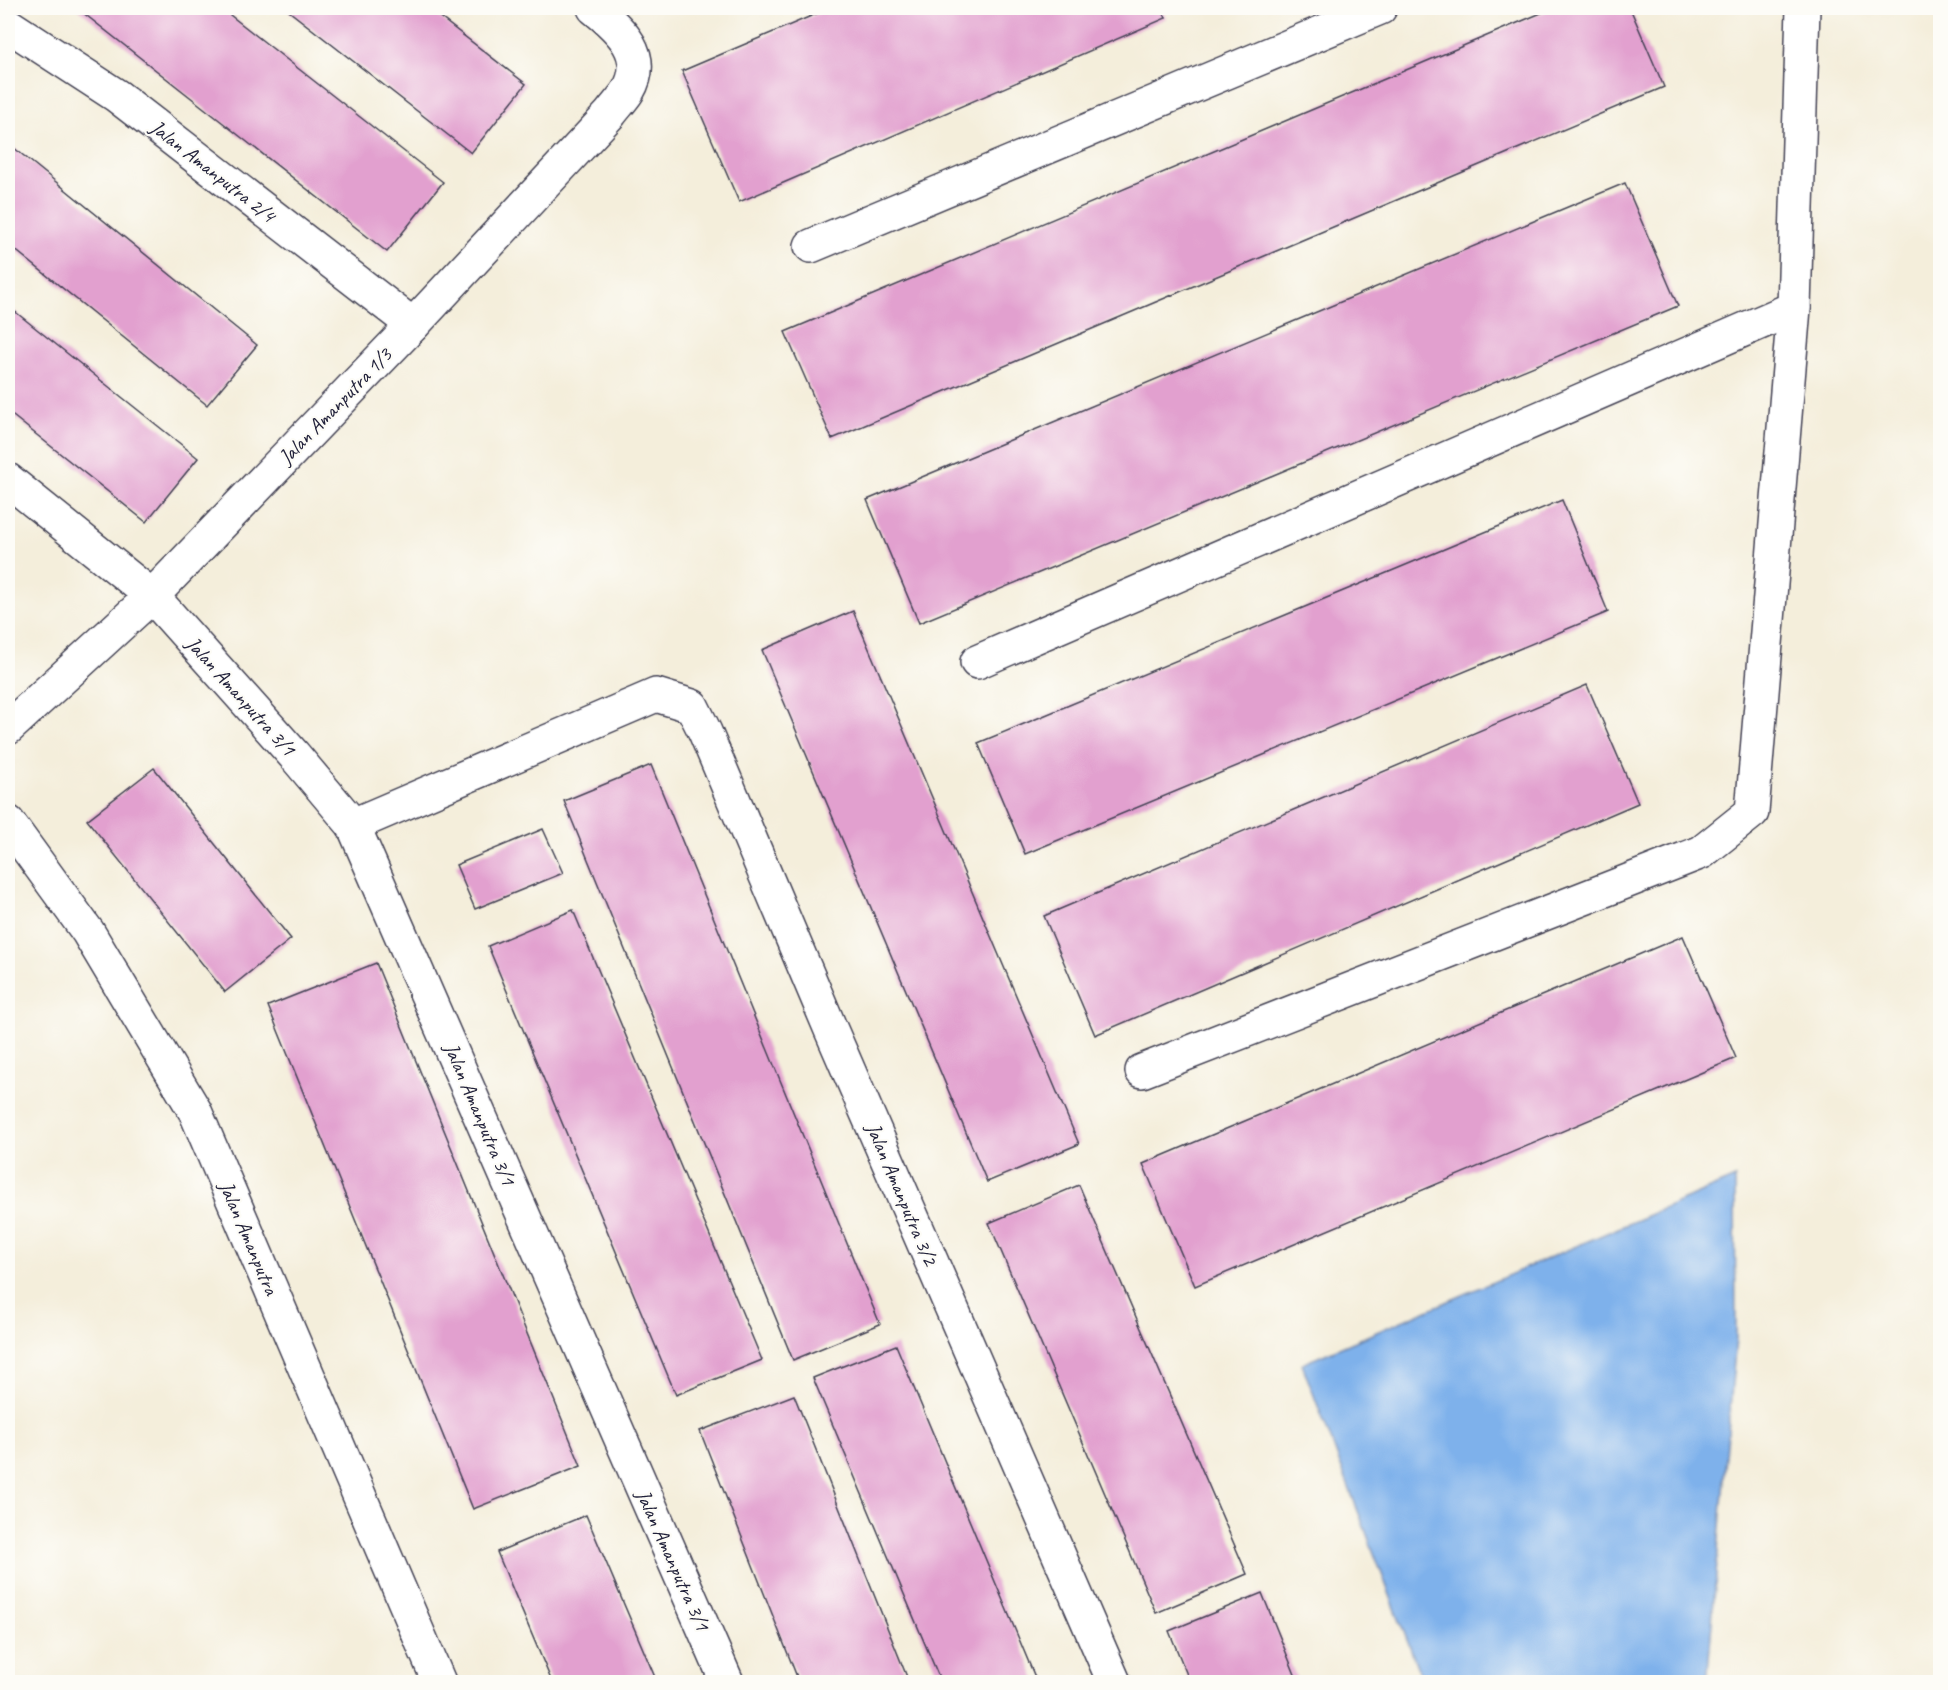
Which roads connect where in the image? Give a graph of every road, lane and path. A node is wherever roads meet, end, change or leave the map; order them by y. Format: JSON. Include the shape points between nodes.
{"nodes":[{"id":1,"x":594,"y":8,"type":"edge"},
{"id":2,"x":1380,"y":8,"type":"edge"},
{"id":3,"x":1803,"y":8,"type":"edge"},
{"id":4,"x":8,"y":25,"type":"edge"},
{"id":5,"x":811,"y":246,"type":"dead end"},
{"id":6,"x":1794,"y":308,"type":"junction"},
{"id":7,"x":412,"y":325,"type":"junction"},
{"id":8,"x":8,"y":480,"type":"edge"},
{"id":9,"x":152,"y":596,"type":"junction"},
{"id":10,"x":977,"y":662,"type":"dead end"},
{"id":11,"x":8,"y":728,"type":"edge"},
{"id":12,"x":8,"y":822,"type":"edge"},
{"id":13,"x":353,"y":825,"type":"junction"},
{"id":14,"x":1142,"y":1071,"type":"dead end"},
{"id":15,"x":439,"y":1683,"type":"edge"},
{"id":16,"x":727,"y":1683,"type":"edge"},
{"id":17,"x":1114,"y":1683,"type":"edge"}],
"edges":[{"from":1,"to":7,"type":"street","name":"Jalan Amanputra 1/3","via":[[627,39],[636,64],[629,90]]},
{"from":2,"to":5,"type":"street"},
{"from":3,"to":6,"type":"street"},
{"from":4,"to":7,"type":"street","name":"Jalan Amanputra 2/4","via":[[117,96]]},
{"from":6,"to":10,"type":"street"},
{"from":6,"to":14,"type":"street","via":[[1752,812],[1702,852]]},
{"from":7,"to":9,"type":"street","name":"Jalan Amanputra 1/3"},
{"from":8,"to":9,"type":"street","name":"Jalan Amanputra 3/1"},
{"from":9,"to":11,"type":"street","name":"Jalan Amanputra 1/3"},
{"from":9,"to":13,"type":"street","name":"Jalan Amanputra 3/1"},
{"from":12,"to":15,"type":"street","name":"Jalan Amanputra","via":[[88,932],[195,1111]]},
{"from":13,"to":16,"type":"street","name":"Jalan Amanputra 3/1"},
{"from":13,"to":17,"type":"street","name":"Jalan Amanputra 3/2","via":[[656,695],[692,706]]}]}
